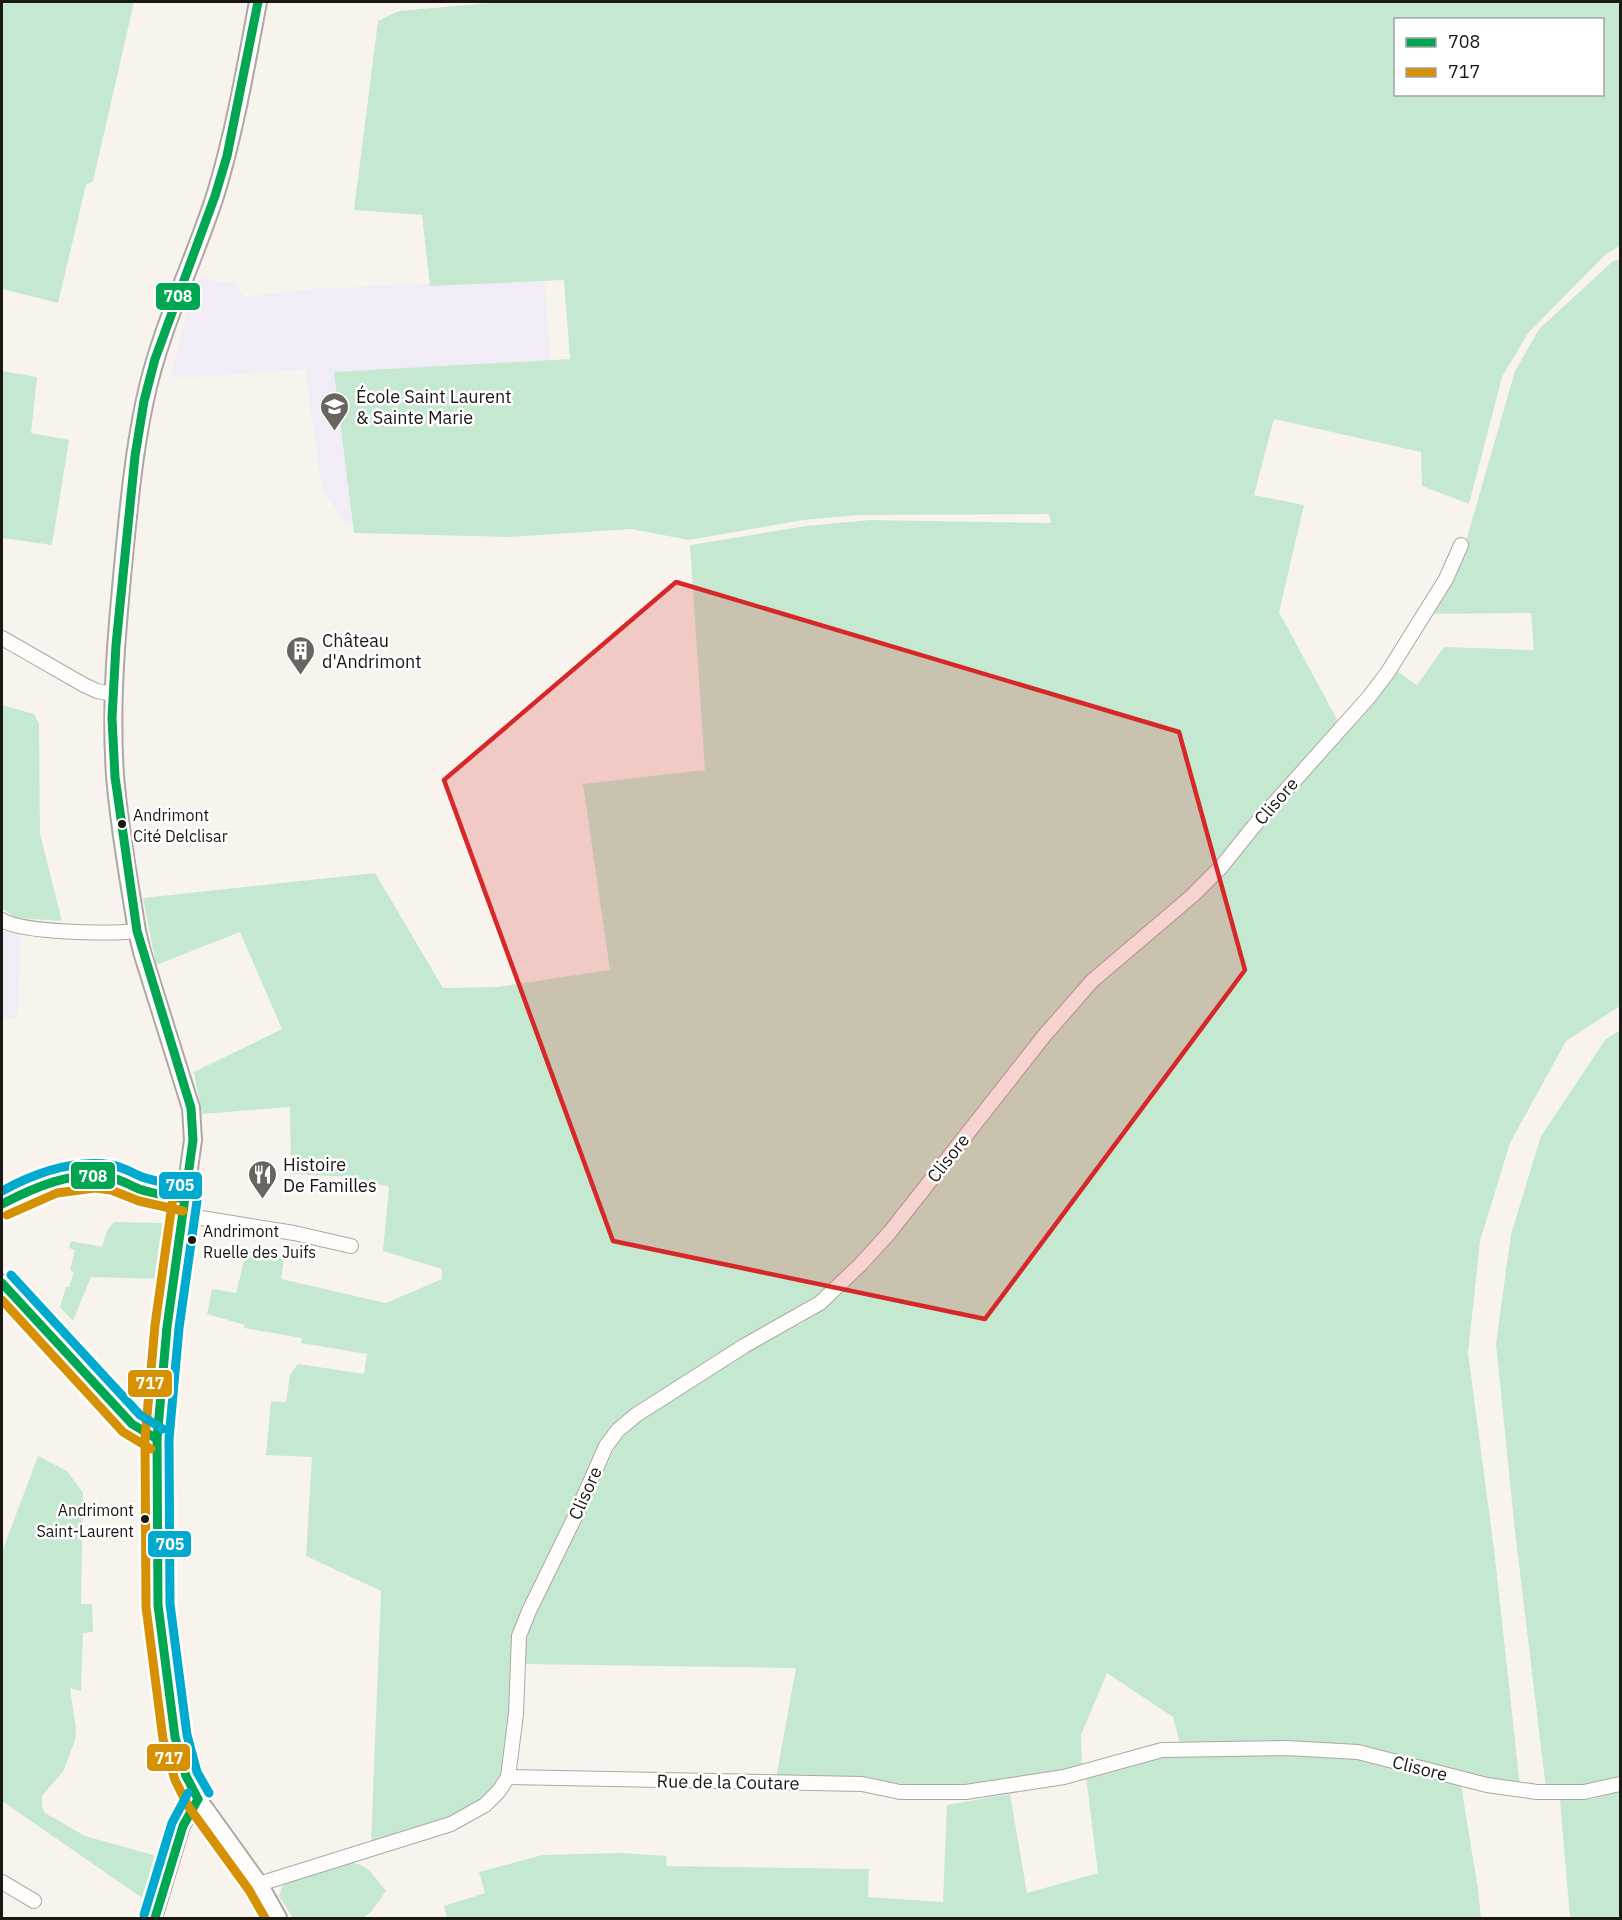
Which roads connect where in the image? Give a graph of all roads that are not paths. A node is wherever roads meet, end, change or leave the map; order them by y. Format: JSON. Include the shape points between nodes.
{"nodes":[{"id":1,"x":258,"y":2,"type":"edge"},
{"id":2,"x":1461,"y":545,"type":"dead end"},
{"id":3,"x":2,"y":638,"type":"edge"},
{"id":4,"x":113,"y":694,"type":"junction"},
{"id":5,"x":2,"y":920,"type":"edge"},
{"id":6,"x":137,"y":932,"type":"junction"},
{"id":7,"x":2,"y":1204,"type":"edge"},
{"id":8,"x":184,"y":1207,"type":"junction"},
{"id":9,"x":351,"y":1246,"type":"dead end"},
{"id":10,"x":2,"y":1283,"type":"edge"},
{"id":11,"x":157,"y":1439,"type":"junction"},
{"id":12,"x":1218,"y":1749,"type":"joint"},
{"id":13,"x":508,"y":1777,"type":"junction"},
{"id":14,"x":1620,"y":1784,"type":"edge"},
{"id":15,"x":198,"y":1800,"type":"junction"},
{"id":16,"x":2,"y":1882,"type":"edge"},
{"id":17,"x":259,"y":1884,"type":"junction"},
{"id":18,"x":34,"y":1901,"type":"dead end"},
{"id":19,"x":155,"y":1918,"type":"edge"},
{"id":20,"x":278,"y":1918,"type":"edge"}],
"edges":[{"from":1,"to":4,"type":"street","via":[[227,156],[144,401],[135,456]]},
{"from":2,"to":13,"type":"street","name":"Clisore","via":[[1446,579],[1369,697],[1222,866],[1092,981],[861,1264],[820,1303],[744,1346],[618,1430],[606,1446],[519,1636],[516,1714]]},
{"from":3,"to":4,"type":"street","via":[[97,692]]},
{"from":4,"to":6,"type":"street","via":[[115,777]]},
{"from":5,"to":6,"type":"street","via":[[23,927],[113,934]]},
{"from":6,"to":8,"type":"street","via":[[191,1108],[193,1140]]},
{"from":7,"to":8,"type":"street","via":[[43,1184],[89,1175],[126,1181]]},
{"from":8,"to":9,"type":"street"},
{"from":8,"to":11,"type":"street","via":[[167,1327]]},
{"from":10,"to":11,"type":"street","via":[[132,1424]]},
{"from":11,"to":15,"type":"street","via":[[158,1605],[174,1737]]},
{"from":12,"to":13,"type":"street","name":"Rue de la Coutare","via":[[1162,1750],[1064,1777],[966,1792],[900,1792],[862,1784]]},
{"from":12,"to":14,"type":"street","name":"Clisore","via":[[1358,1752],[1486,1785],[1537,1792],[1584,1792]]},
{"from":13,"to":17,"type":"street","via":[[485,1805],[451,1824]]},
{"from":15,"to":17,"type":"street"},
{"from":15,"to":19,"type":"street","via":[[183,1826]]},
{"from":16,"to":18,"type":"street"},
{"from":17,"to":20,"type":"street"}]}
